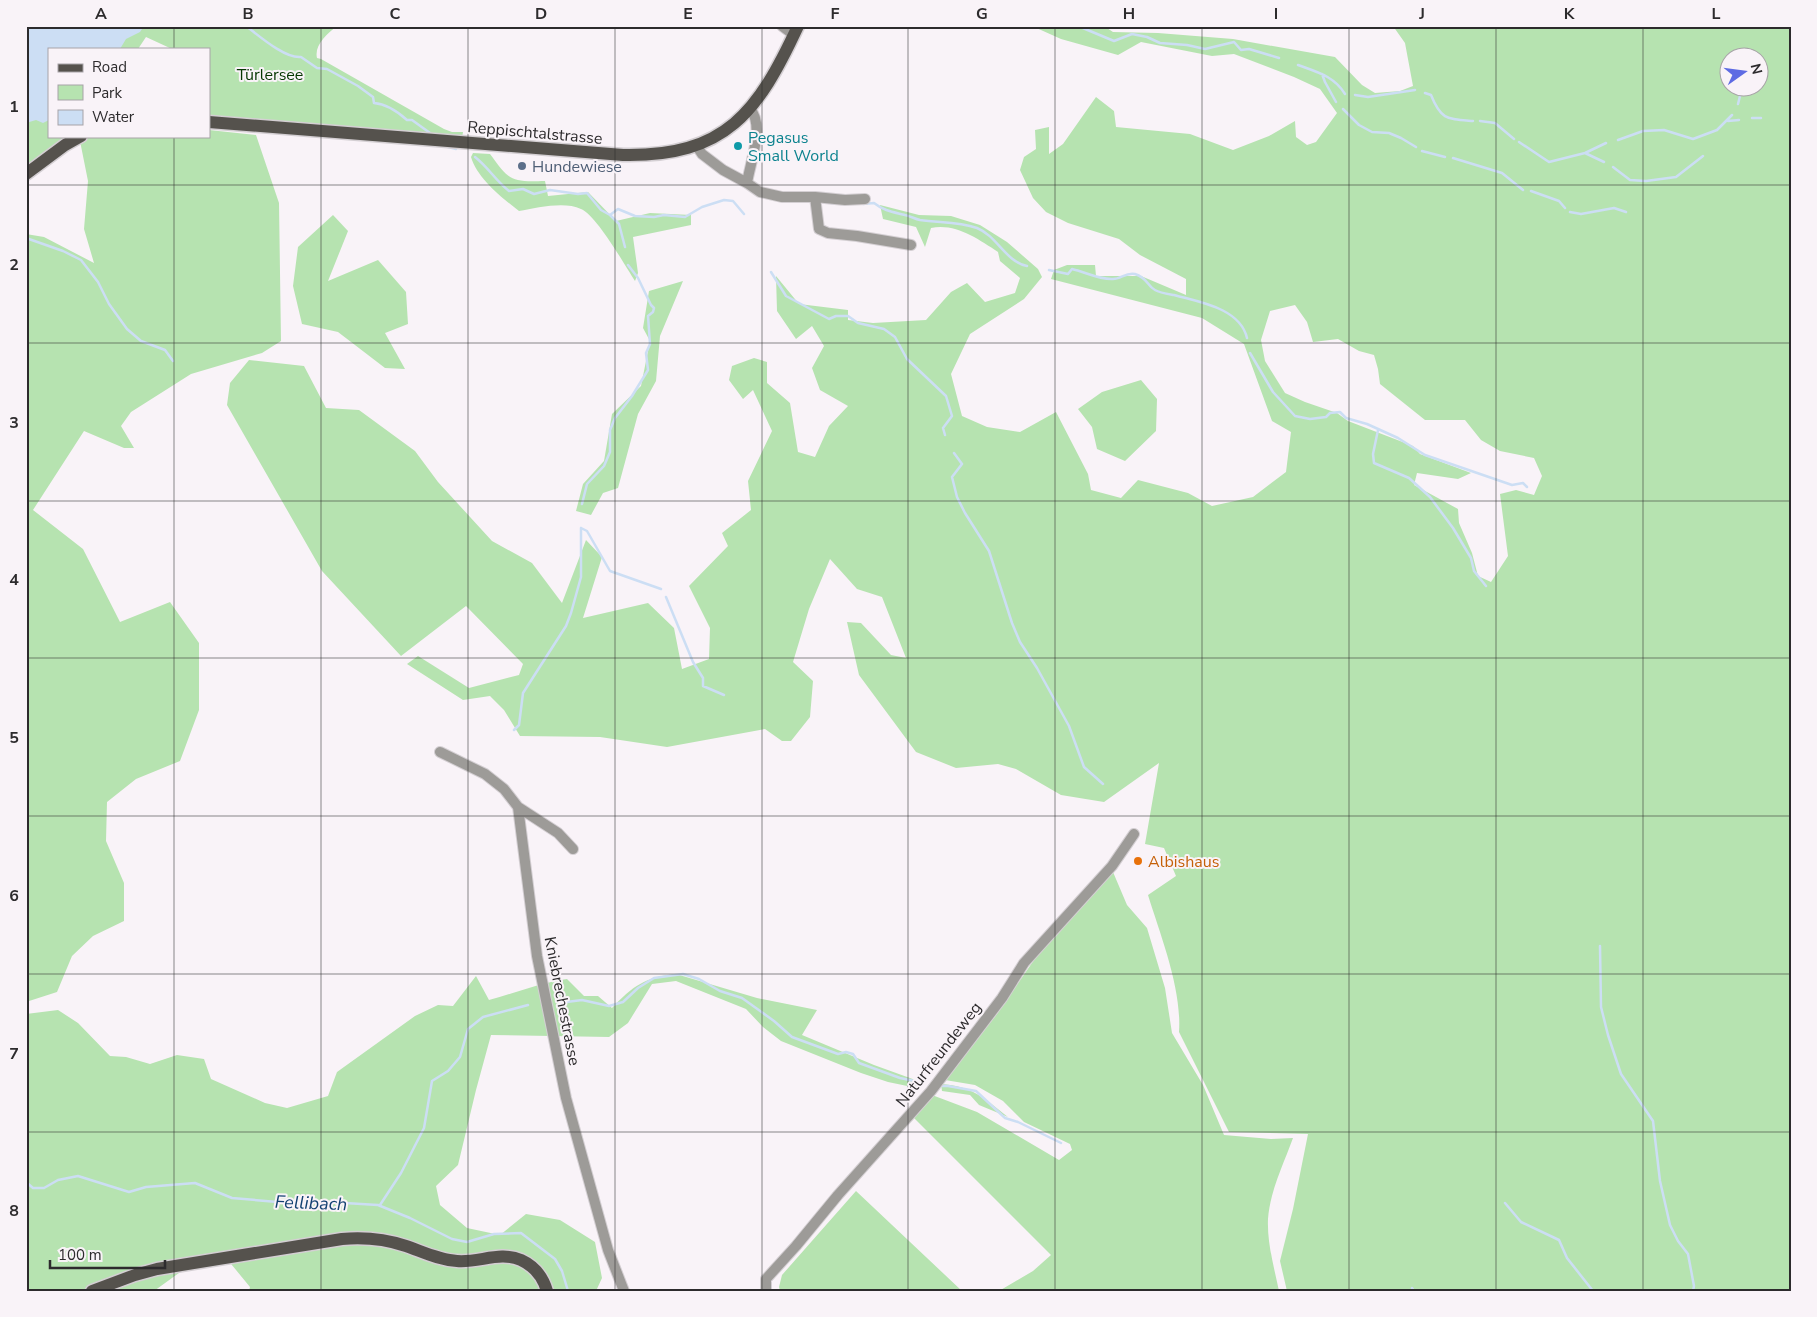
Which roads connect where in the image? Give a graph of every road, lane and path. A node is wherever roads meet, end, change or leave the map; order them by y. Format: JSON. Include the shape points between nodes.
{"nodes":[{"id":1,"x":782,"y":26,"type":"edge"},
{"id":2,"x":796,"y":31,"type":"edge"},
{"id":3,"x":750,"y":109,"type":"junction"},
{"id":4,"x":210,"y":122,"type":"edge"},
{"id":5,"x":77,"y":138,"type":"edge"},
{"id":6,"x":696,"y":145,"type":"junction"},
{"id":7,"x":26,"y":174,"type":"edge"},
{"id":8,"x":747,"y":182,"type":"junction"},
{"id":9,"x":815,"y":197,"type":"junction"},
{"id":10,"x":865,"y":199,"type":"dead end"},
{"id":11,"x":911,"y":245,"type":"dead end"},
{"id":12,"x":440,"y":752,"type":"dead end"},
{"id":13,"x":518,"y":807,"type":"junction"},
{"id":14,"x":1134,"y":834,"type":"dead end"},
{"id":15,"x":573,"y":849,"type":"dead end"},
{"id":16,"x":92,"y":1291,"type":"edge"},
{"id":17,"x":547,"y":1291,"type":"edge"},
{"id":18,"x":624,"y":1291,"type":"edge"},
{"id":19,"x":766,"y":1291,"type":"edge"}],
"edges":[{"from":1,"to":2,"type":"street"},
{"from":2,"to":3,"type":"main road","name":"Reppischtalstrasse","via":[[772,78]]},
{"from":3,"to":6,"type":"main road","name":"Reppischtalstrasse","via":[[725,130]]},
{"from":3,"to":8,"type":"street","via":[[758,126]]},
{"from":4,"to":6,"type":"main road","name":"Reppischtalstrasse","via":[[623,155],[665,154]]},
{"from":5,"to":7,"type":"main road"},
{"from":6,"to":8,"type":"street","via":[[702,154],[723,170]]},
{"from":8,"to":9,"type":"street","via":[[760,192]]},
{"from":9,"to":10,"type":"street"},
{"from":9,"to":11,"type":"street","via":[[820,229],[828,234]]},
{"from":12,"to":13,"type":"street","via":[[485,774],[504,789]]},
{"from":13,"to":15,"type":"street","via":[[558,833]]},
{"from":13,"to":18,"type":"street","name":"Kniebrechestrasse","via":[[538,956],[566,1098],[608,1250]]},
{"from":14,"to":19,"type":"street","name":"Naturfreundeweg","via":[[1112,866],[1024,963],[1002,998],[931,1091],[766,1279]]},
{"from":16,"to":17,"type":"main road","via":[[157,1269],[364,1238],[390,1241],[439,1258],[460,1261],[501,1256],[516,1258],[536,1271]]}]}
